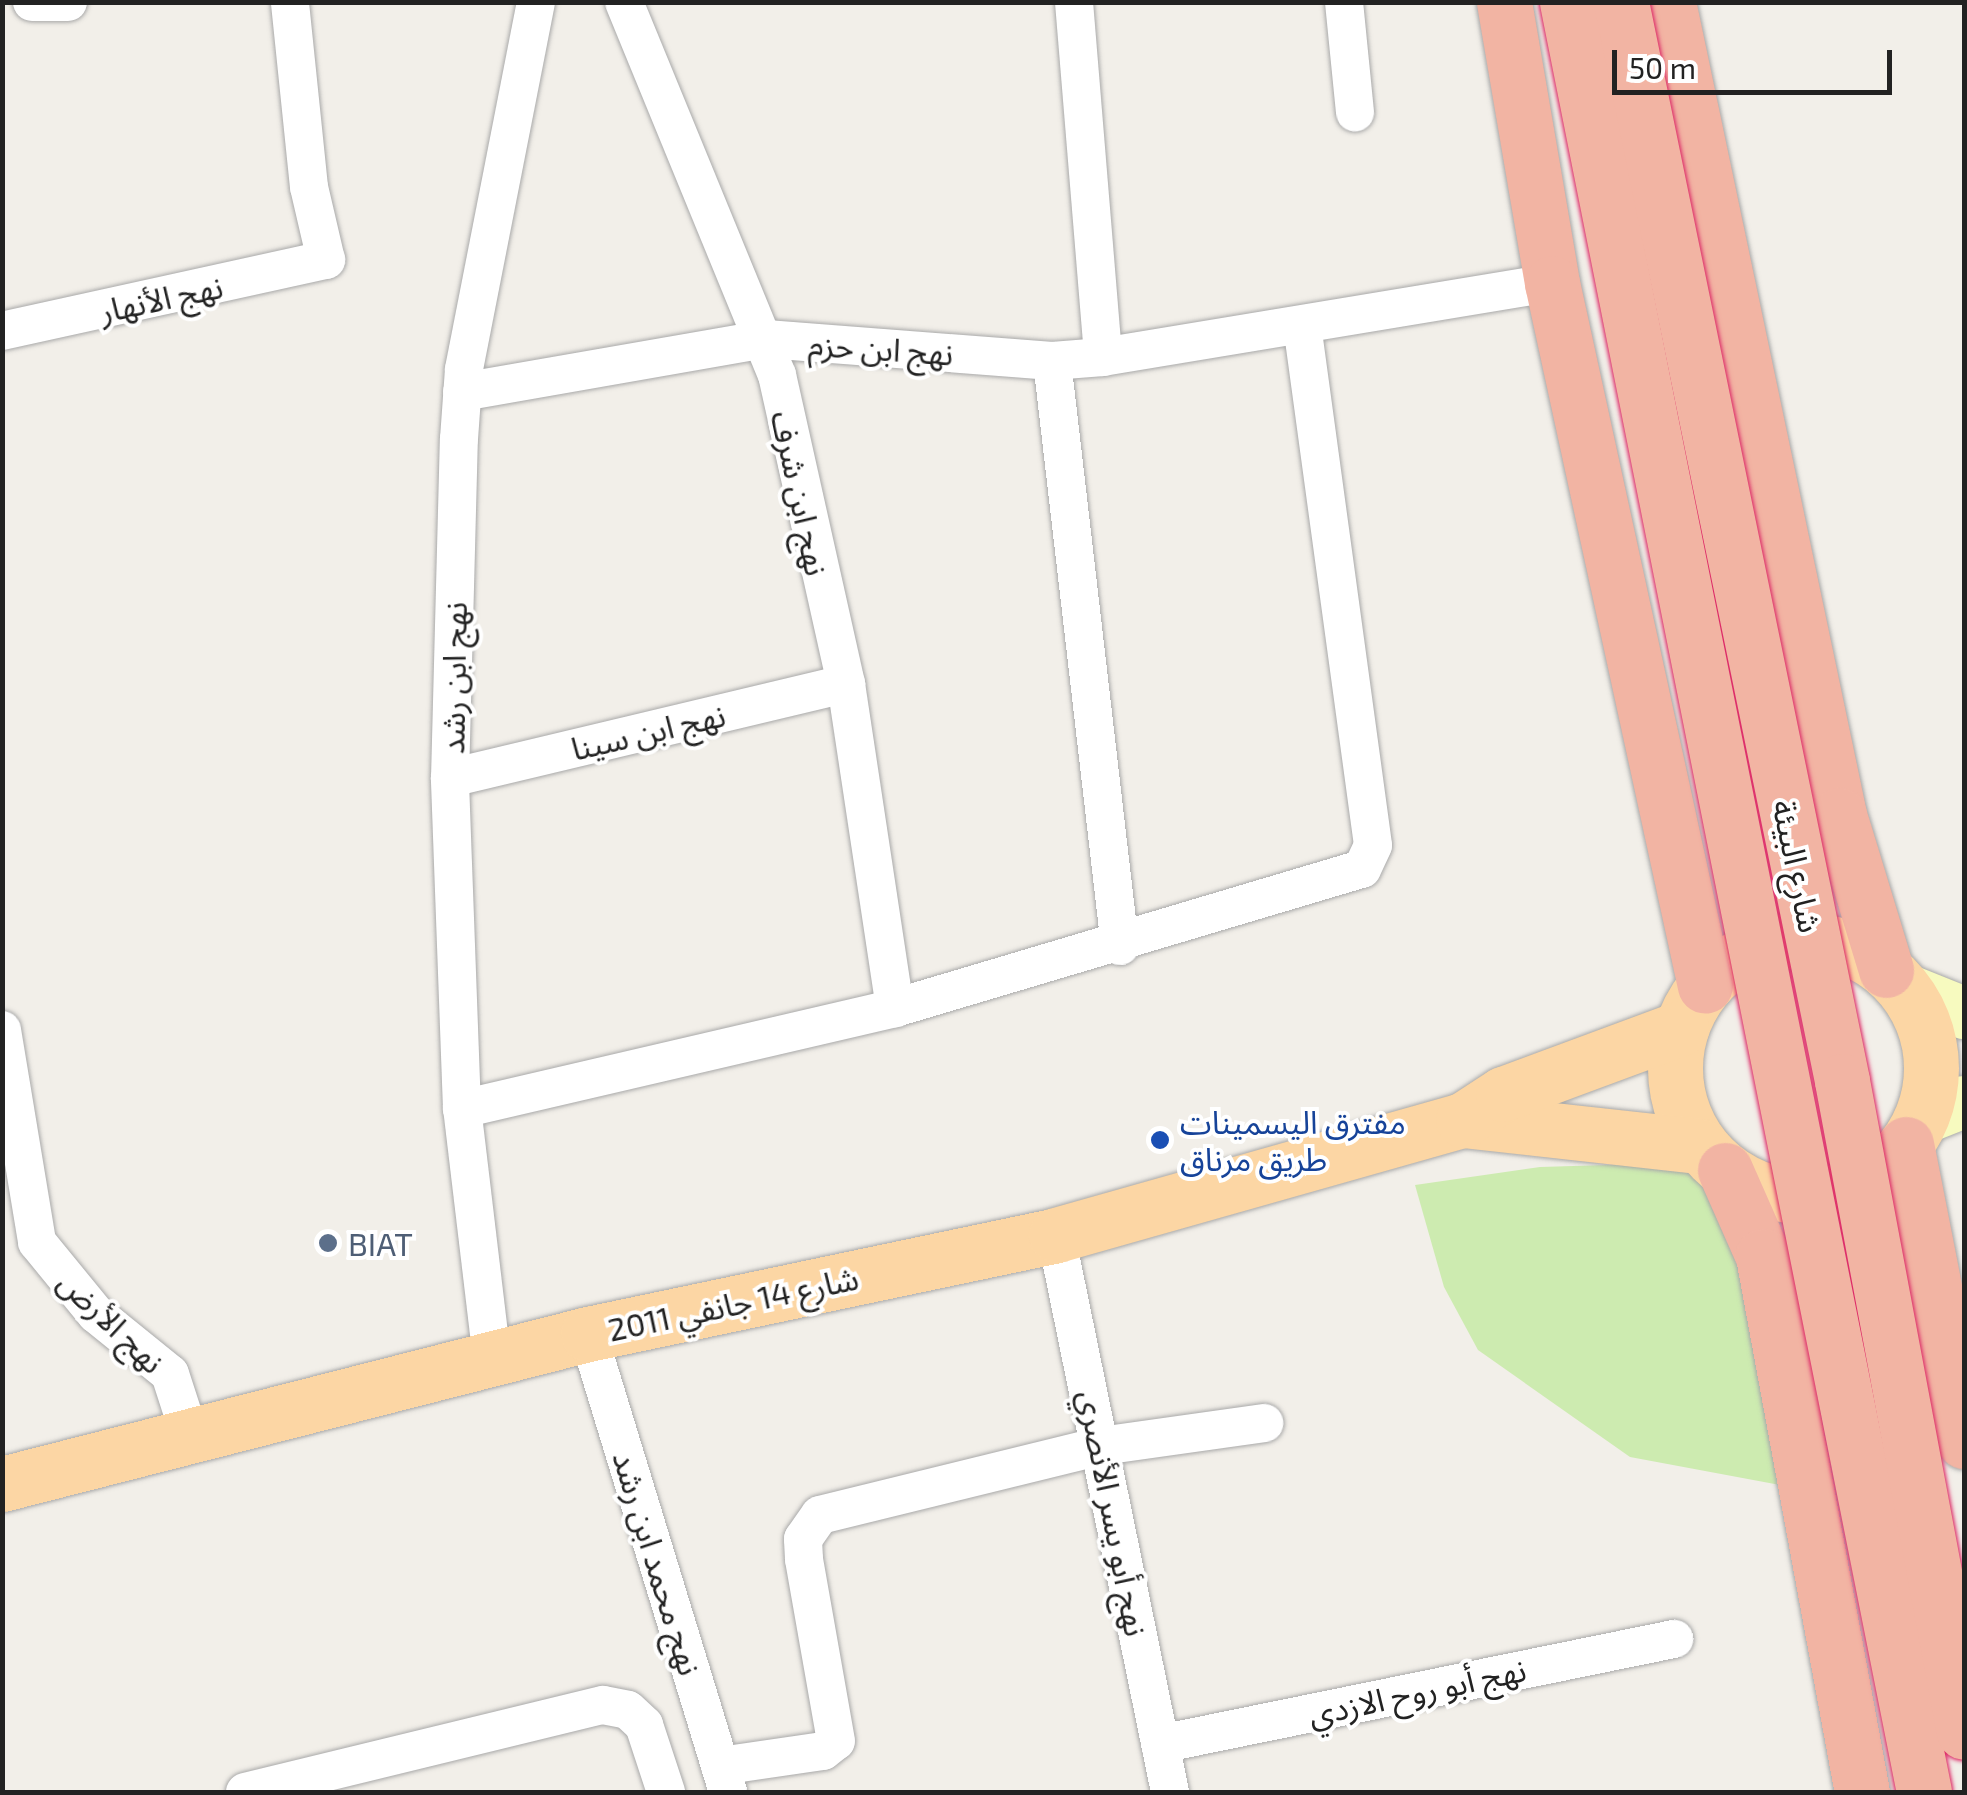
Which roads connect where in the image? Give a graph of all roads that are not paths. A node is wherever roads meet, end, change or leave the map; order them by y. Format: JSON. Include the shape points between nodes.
{"nodes":[{"id":1,"x":32,"y":2,"type":"edge"},
{"id":2,"x":68,"y":2,"type":"edge"},
{"id":3,"x":290,"y":2,"type":"edge"},
{"id":4,"x":536,"y":2,"type":"edge"},
{"id":5,"x":624,"y":2,"type":"edge"},
{"id":6,"x":1074,"y":2,"type":"edge"},
{"id":7,"x":1344,"y":2,"type":"edge"},
{"id":8,"x":1504,"y":2,"type":"edge"},
{"id":9,"x":1567,"y":2,"type":"edge"},
{"id":10,"x":1621,"y":2,"type":"edge"},
{"id":11,"x":1668,"y":2,"type":"edge"},
{"id":12,"x":1355,"y":112,"type":"dead end"},
{"id":13,"x":1552,"y":282,"type":"junction"},
{"id":14,"x":1302,"y":326,"type":"junction"},
{"id":15,"x":2,"y":331,"type":"edge"},
{"id":16,"x":766,"y":339,"type":"junction"},
{"id":17,"x":1103,"y":357,"type":"junction"},
{"id":18,"x":1052,"y":361,"type":"junction"},
{"id":19,"x":462,"y":392,"type":"junction"},
{"id":20,"x":846,"y":684,"type":"junction"},
{"id":21,"x":450,"y":778,"type":"junction"},
{"id":22,"x":1120,"y":946,"type":"junction"},
{"id":23,"x":1895,"y":979,"type":"junction"},
{"id":24,"x":1693,"y":1007,"type":"junction"},
{"id":25,"x":895,"y":1008,"type":"junction"},
{"id":26,"x":1964,"y":1012,"type":"edge"},
{"id":27,"x":2,"y":1030,"type":"edge"},
{"id":28,"x":462,"y":1109,"type":"junction"},
{"id":29,"x":1464,"y":1120,"type":"junction"},
{"id":30,"x":1930,"y":1122,"type":"edge"},
{"id":31,"x":1712,"y":1158,"type":"junction"},
{"id":32,"x":1056,"y":1235,"type":"junction"},
{"id":33,"x":588,"y":1334,"type":"junction"},
{"id":34,"x":492,"y":1359,"type":"junction"},
{"id":35,"x":1264,"y":1424,"type":"dead end"},
{"id":36,"x":190,"y":1436,"type":"junction"},
{"id":37,"x":1964,"y":1441,"type":"edge"},
{"id":38,"x":1101,"y":1446,"type":"junction"},
{"id":39,"x":2,"y":1484,"type":"edge"},
{"id":40,"x":1674,"y":1639,"type":"dead end"},
{"id":41,"x":1964,"y":1732,"type":"edge"},
{"id":42,"x":1160,"y":1744,"type":"junction"},
{"id":43,"x":724,"y":1779,"type":"edge"},
{"id":44,"x":245,"y":1792,"type":"edge"},
{"id":45,"x":666,"y":1792,"type":"edge"},
{"id":46,"x":1170,"y":1792,"type":"edge"},
{"id":47,"x":1862,"y":1792,"type":"edge"},
{"id":48,"x":1924,"y":1792,"type":"edge"}],
"edges":[{"from":1,"to":2,"type":"street"},
{"from":3,"to":15,"type":"street","name":"نهج الأنهار","via":[[309,187],[328,252],[320,264]]},
{"from":4,"to":19,"type":"street","name":"نهج ابن رشد"},
{"from":5,"to":16,"type":"street","name":"نهج ابن شرف"},
{"from":6,"to":17,"type":"street"},
{"from":7,"to":12,"type":"street"},
{"from":8,"to":13,"type":"highway"},
{"from":9,"to":48,"type":"highway","bridge":true},
{"from":10,"to":41,"type":"highway","name":"شارع البيئة","bridge":true,"via":[[1842,1081]]},
{"from":11,"to":23,"type":"highway","via":[[1840,815]]},
{"from":13,"to":14,"type":"street","name":"نهج ابن حزم"},
{"from":13,"to":24,"type":"highway"},
{"from":14,"to":17,"type":"street","name":"نهج ابن حزم"},
{"from":14,"to":22,"type":"street","via":[[1370,856],[1348,877]]},
{"from":16,"to":18,"type":"street","name":"نهج ابن حزم"},
{"from":16,"to":19,"type":"street","name":"نهج ابن حزم"},
{"from":16,"to":20,"type":"street","name":"نهج ابن شرف"},
{"from":17,"to":18,"type":"street","name":"نهج ابن حزم"},
{"from":18,"to":22,"type":"street"},
{"from":19,"to":21,"type":"street","name":"نهج ابن رشد"},
{"from":20,"to":21,"type":"street","name":"نهج ابن سينا"},
{"from":20,"to":25,"type":"street","name":"نهج ابن شرف"},
{"from":21,"to":28,"type":"street","name":"نهج ابن رشد"},
{"from":22,"to":25,"type":"street"},
{"from":23,"to":24,"type":"main road","via":[[1852,950],[1813,940],[1772,943],[1735,959]]},
{"from":23,"to":26,"type":"main road"},
{"from":23,"to":30,"type":"main road","via":[[1930,1052]]},
{"from":24,"to":29,"type":"main road","name":"شارع 14 جانفي 2011","via":[[1503,1094]]},
{"from":24,"to":31,"type":"main road","via":[[1675,1069],[1681,1110]]},
{"from":25,"to":28,"type":"street"},
{"from":27,"to":36,"type":"street","name":"نهج الأرض","via":[[36,1242],[96,1314],[170,1374]]},
{"from":28,"to":34,"type":"street","name":"نهج ابن رشد"},
{"from":29,"to":31,"type":"main road","name":"شارع 14 جانفي 2011"},
{"from":29,"to":32,"type":"main road","name":"شارع 14 جانفي 2011"},
{"from":30,"to":31,"type":"main road","via":[[1877,1173],[1827,1193],[1760,1190]]},
{"from":30,"to":37,"type":"highway"},
{"from":31,"to":47,"type":"highway","via":[[1763,1256]]},
{"from":32,"to":33,"type":"main road","name":"شارع 14 جانفي 2011"},
{"from":32,"to":38,"type":"street","name":"نهج أبو يسر الأنصري"},
{"from":33,"to":34,"type":"main road","name":"شارع 14 جانفي 2011"},
{"from":33,"to":43,"type":"street","name":"نهج محمد ابن رشد"},
{"from":34,"to":36,"type":"main road","name":"شارع 14 جانفي 2011"},
{"from":35,"to":38,"type":"street"},
{"from":36,"to":39,"type":"main road","name":"شارع 14 جانفي 2011"},
{"from":38,"to":42,"type":"street","name":"نهج أبو يسر الأنصري"},
{"from":38,"to":43,"type":"street","via":[[820,1514],[803,1539],[804,1559],[836,1742]]},
{"from":40,"to":42,"type":"street","name":"نهج أبو روح الازدي"},
{"from":42,"to":46,"type":"street","name":"نهج أبو يسر الأنصري"},
{"from":44,"to":45,"type":"street","via":[[603,1705],[628,1710],[644,1725]]}]}
